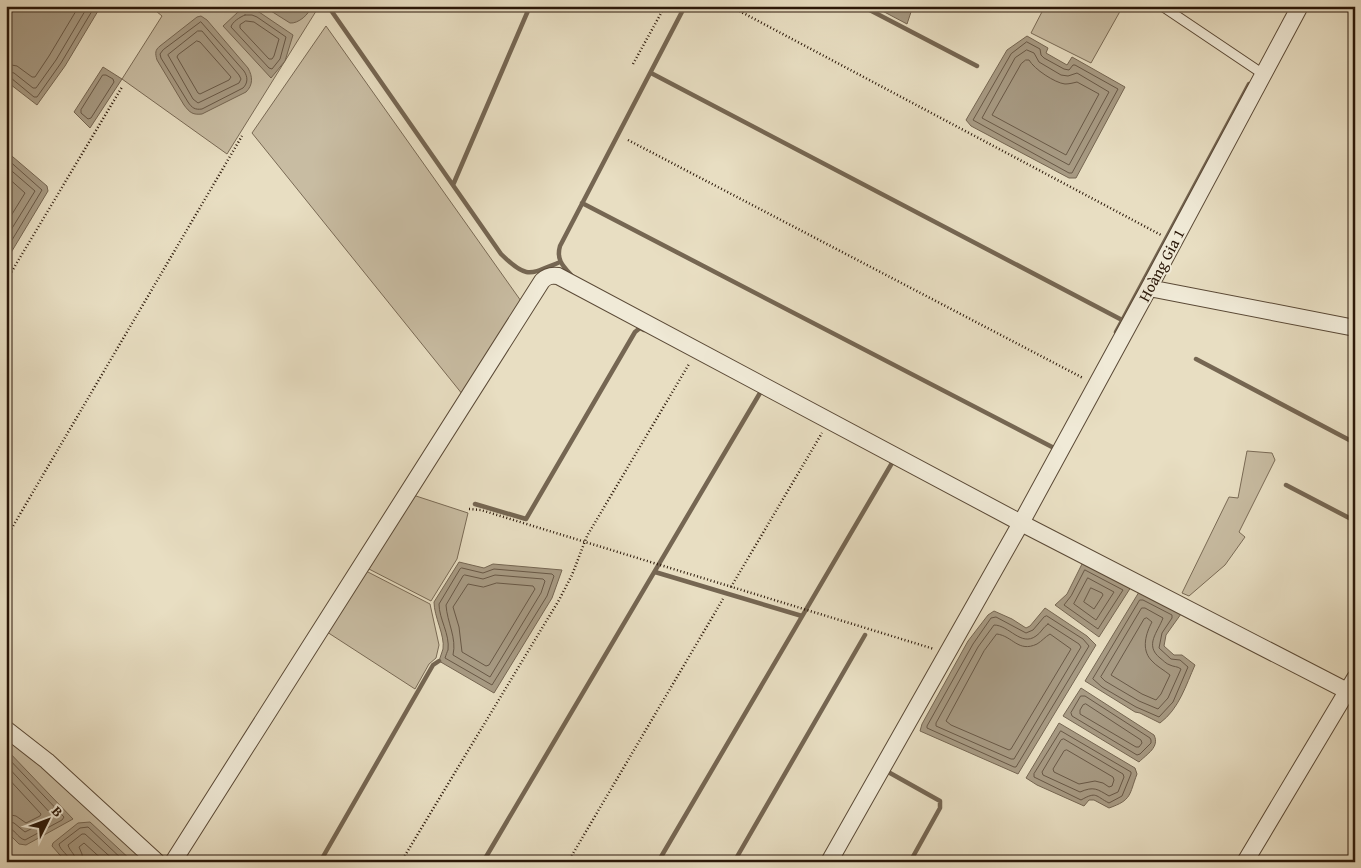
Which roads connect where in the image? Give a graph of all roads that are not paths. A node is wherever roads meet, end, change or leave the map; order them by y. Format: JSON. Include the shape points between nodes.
{"nodes":[{"id":1,"x":1162,"y":6,"type":"edge"},
{"id":2,"x":1300,"y":6,"type":"edge"},
{"id":3,"x":1264,"y":74,"type":"junction"},
{"id":4,"x":1149,"y":288,"type":"junction"},
{"id":5,"x":1355,"y":328,"type":"edge"},
{"id":6,"x":1021,"y":523,"type":"junction"},
{"id":7,"x":1352,"y":688,"type":"edge"},
{"id":8,"x":6,"y":729,"type":"edge"},
{"id":9,"x":158,"y":862,"type":"edge"},
{"id":10,"x":174,"y":862,"type":"edge"},
{"id":11,"x":829,"y":862,"type":"edge"},
{"id":12,"x":1245,"y":862,"type":"edge"}],
"edges":[{"from":1,"to":3,"type":"lane"},
{"from":2,"to":3,"type":"street","name":"Hoàng Gia 1"},
{"from":3,"to":4,"type":"street","name":"Hoàng Gia 1"},
{"from":4,"to":5,"type":"street"},
{"from":4,"to":6,"type":"street","name":"Hoàng Gia 1"},
{"from":6,"to":7,"type":"street"},
{"from":6,"to":10,"type":"street","via":[[558,276],[546,277]]},
{"from":6,"to":11,"type":"street","name":"Hoàng Gia 1"},
{"from":7,"to":12,"type":"street"},
{"from":8,"to":9,"type":"street"}]}
